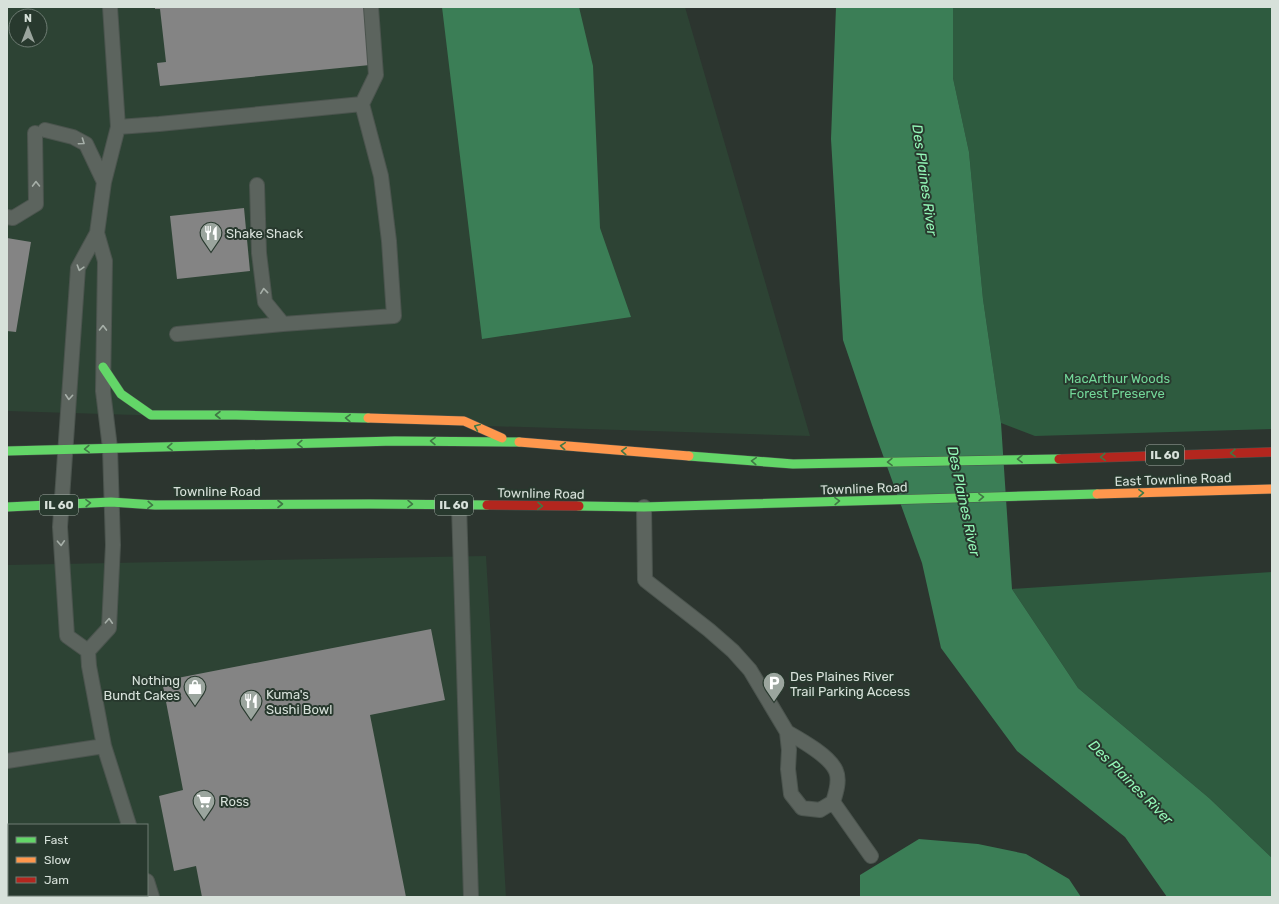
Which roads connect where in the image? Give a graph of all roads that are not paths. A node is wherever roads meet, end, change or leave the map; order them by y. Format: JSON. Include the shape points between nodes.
{"nodes":[{"id":1,"x":110,"y":7,"type":"edge"},
{"id":2,"x":371,"y":7,"type":"edge"},
{"id":3,"x":362,"y":104,"type":"junction"},
{"id":4,"x":118,"y":127,"type":"junction"},
{"id":5,"x":104,"y":182,"type":"junction"},
{"id":6,"x":257,"y":185,"type":"dead end"},
{"id":7,"x":7,"y":217,"type":"edge"},
{"id":8,"x":97,"y":233,"type":"junction"},
{"id":9,"x":282,"y":324,"type":"junction"},
{"id":10,"x":177,"y":334,"type":"dead end"},
{"id":11,"x":102,"y":368,"type":"junction"},
{"id":12,"x":13,"y":442,"type":"dead end"},
{"id":13,"x":513,"y":442,"type":"junction"},
{"id":14,"x":110,"y":448,"type":"junction"},
{"id":15,"x":39,"y":450,"type":"junction"},
{"id":16,"x":65,"y":450,"type":"junction"},
{"id":17,"x":7,"y":451,"type":"edge"},
{"id":18,"x":1272,"y":452,"type":"edge"},
{"id":19,"x":1059,"y":458,"type":"joint"},
{"id":20,"x":1272,"y":489,"type":"edge"},
{"id":21,"x":1074,"y":495,"type":"joint"},
{"id":22,"x":111,"y":502,"type":"junction"},
{"id":23,"x":61,"y":504,"type":"junction"},
{"id":24,"x":459,"y":505,"type":"junction"},
{"id":25,"x":7,"y":506,"type":"edge"},
{"id":26,"x":644,"y":507,"type":"junction"},
{"id":27,"x":88,"y":651,"type":"junction"},
{"id":28,"x":787,"y":732,"type":"junction"},
{"id":29,"x":104,"y":746,"type":"junction"},
{"id":30,"x":7,"y":761,"type":"edge"},
{"id":31,"x":833,"y":802,"type":"junction"},
{"id":32,"x":129,"y":824,"type":"edge"},
{"id":33,"x":872,"y":856,"type":"dead end"},
{"id":34,"x":148,"y":884,"type":"edge"},
{"id":35,"x":152,"y":897,"type":"edge"},
{"id":36,"x":471,"y":897,"type":"edge"}],
"edges":[{"from":1,"to":4,"type":"lane"},
{"from":2,"to":3,"type":"lane","via":[[376,75]]},
{"from":3,"to":4,"type":"lane"},
{"from":3,"to":9,"type":"lane","via":[[381,176],[394,316]]},
{"from":4,"to":5,"type":"lane"},
{"from":7,"to":5,"type":"lane","one_way":true,"via":[[13,218],[36,204],[40,132],[73,137],[86,144]]},
{"from":5,"to":8,"type":"lane"},
{"from":9,"to":6,"type":"lane","one_way":true,"via":[[265,302],[259,253]]},
{"from":11,"to":8,"type":"lane","one_way":true,"via":[[105,261]]},
{"from":8,"to":16,"type":"lane","one_way":true,"via":[[78,268]]},
{"from":9,"to":10,"type":"lane"},
{"from":13,"to":11,"type":"main road","one_way":true,"via":[[464,421],[151,415],[122,394]]},
{"from":11,"to":14,"type":"lane"},
{"from":12,"to":15,"type":"main road"},
{"from":13,"to":14,"type":"main road","name":"Townline Road","number":"IL 60","one_way":true,"via":[[395,441]]},
{"from":19,"to":13,"type":"main road","name":"Townline Road","number":"IL 60","one_way":true,"via":[[793,464]]},
{"from":14,"to":16,"type":"main road","name":"Townline Road","number":"IL 60","one_way":true},
{"from":14,"to":22,"type":"lane"},
{"from":15,"to":16,"type":"main road","name":"Townline Road","number":"IL 60"},
{"from":15,"to":17,"type":"main road","name":"Townline Road","number":"IL 60"},
{"from":16,"to":23,"type":"lane"},
{"from":18,"to":19,"type":"main road","name":"East Townline Road","number":"IL 60","one_way":true},
{"from":21,"to":20,"type":"main road","name":"East Townline Road","number":"IL 60","one_way":true},
{"from":26,"to":21,"type":"main road","name":"Townline Road","number":"IL 60","one_way":true},
{"from":23,"to":22,"type":"main road","name":"Townline Road","number":"IL 60","one_way":true},
{"from":22,"to":24,"type":"main road","name":"Townline Road","number":"IL 60","one_way":true,"via":[[155,505]]},
{"from":27,"to":22,"type":"lane","one_way":true,"via":[[109,628],[113,545]]},
{"from":23,"to":25,"type":"main road","name":"Townline Road","number":"IL 60"},
{"from":23,"to":27,"type":"lane","one_way":true,"via":[[60,527],[67,636]]},
{"from":24,"to":26,"type":"main road","name":"Townline Road","number":"IL 60","one_way":true},
{"from":24,"to":36,"type":"lane"},
{"from":26,"to":28,"type":"lane","via":[[645,580],[733,651],[750,670]]},
{"from":27,"to":29,"type":"lane"},
{"from":28,"to":31,"type":"lane","via":[[817,750],[836,771],[837,787]]},
{"from":28,"to":31,"type":"lane","via":[[791,794],[802,808],[820,810]]},
{"from":29,"to":30,"type":"lane"},
{"from":29,"to":32,"type":"lane"},
{"from":31,"to":33,"type":"lane"},
{"from":34,"to":35,"type":"lane"}]}
